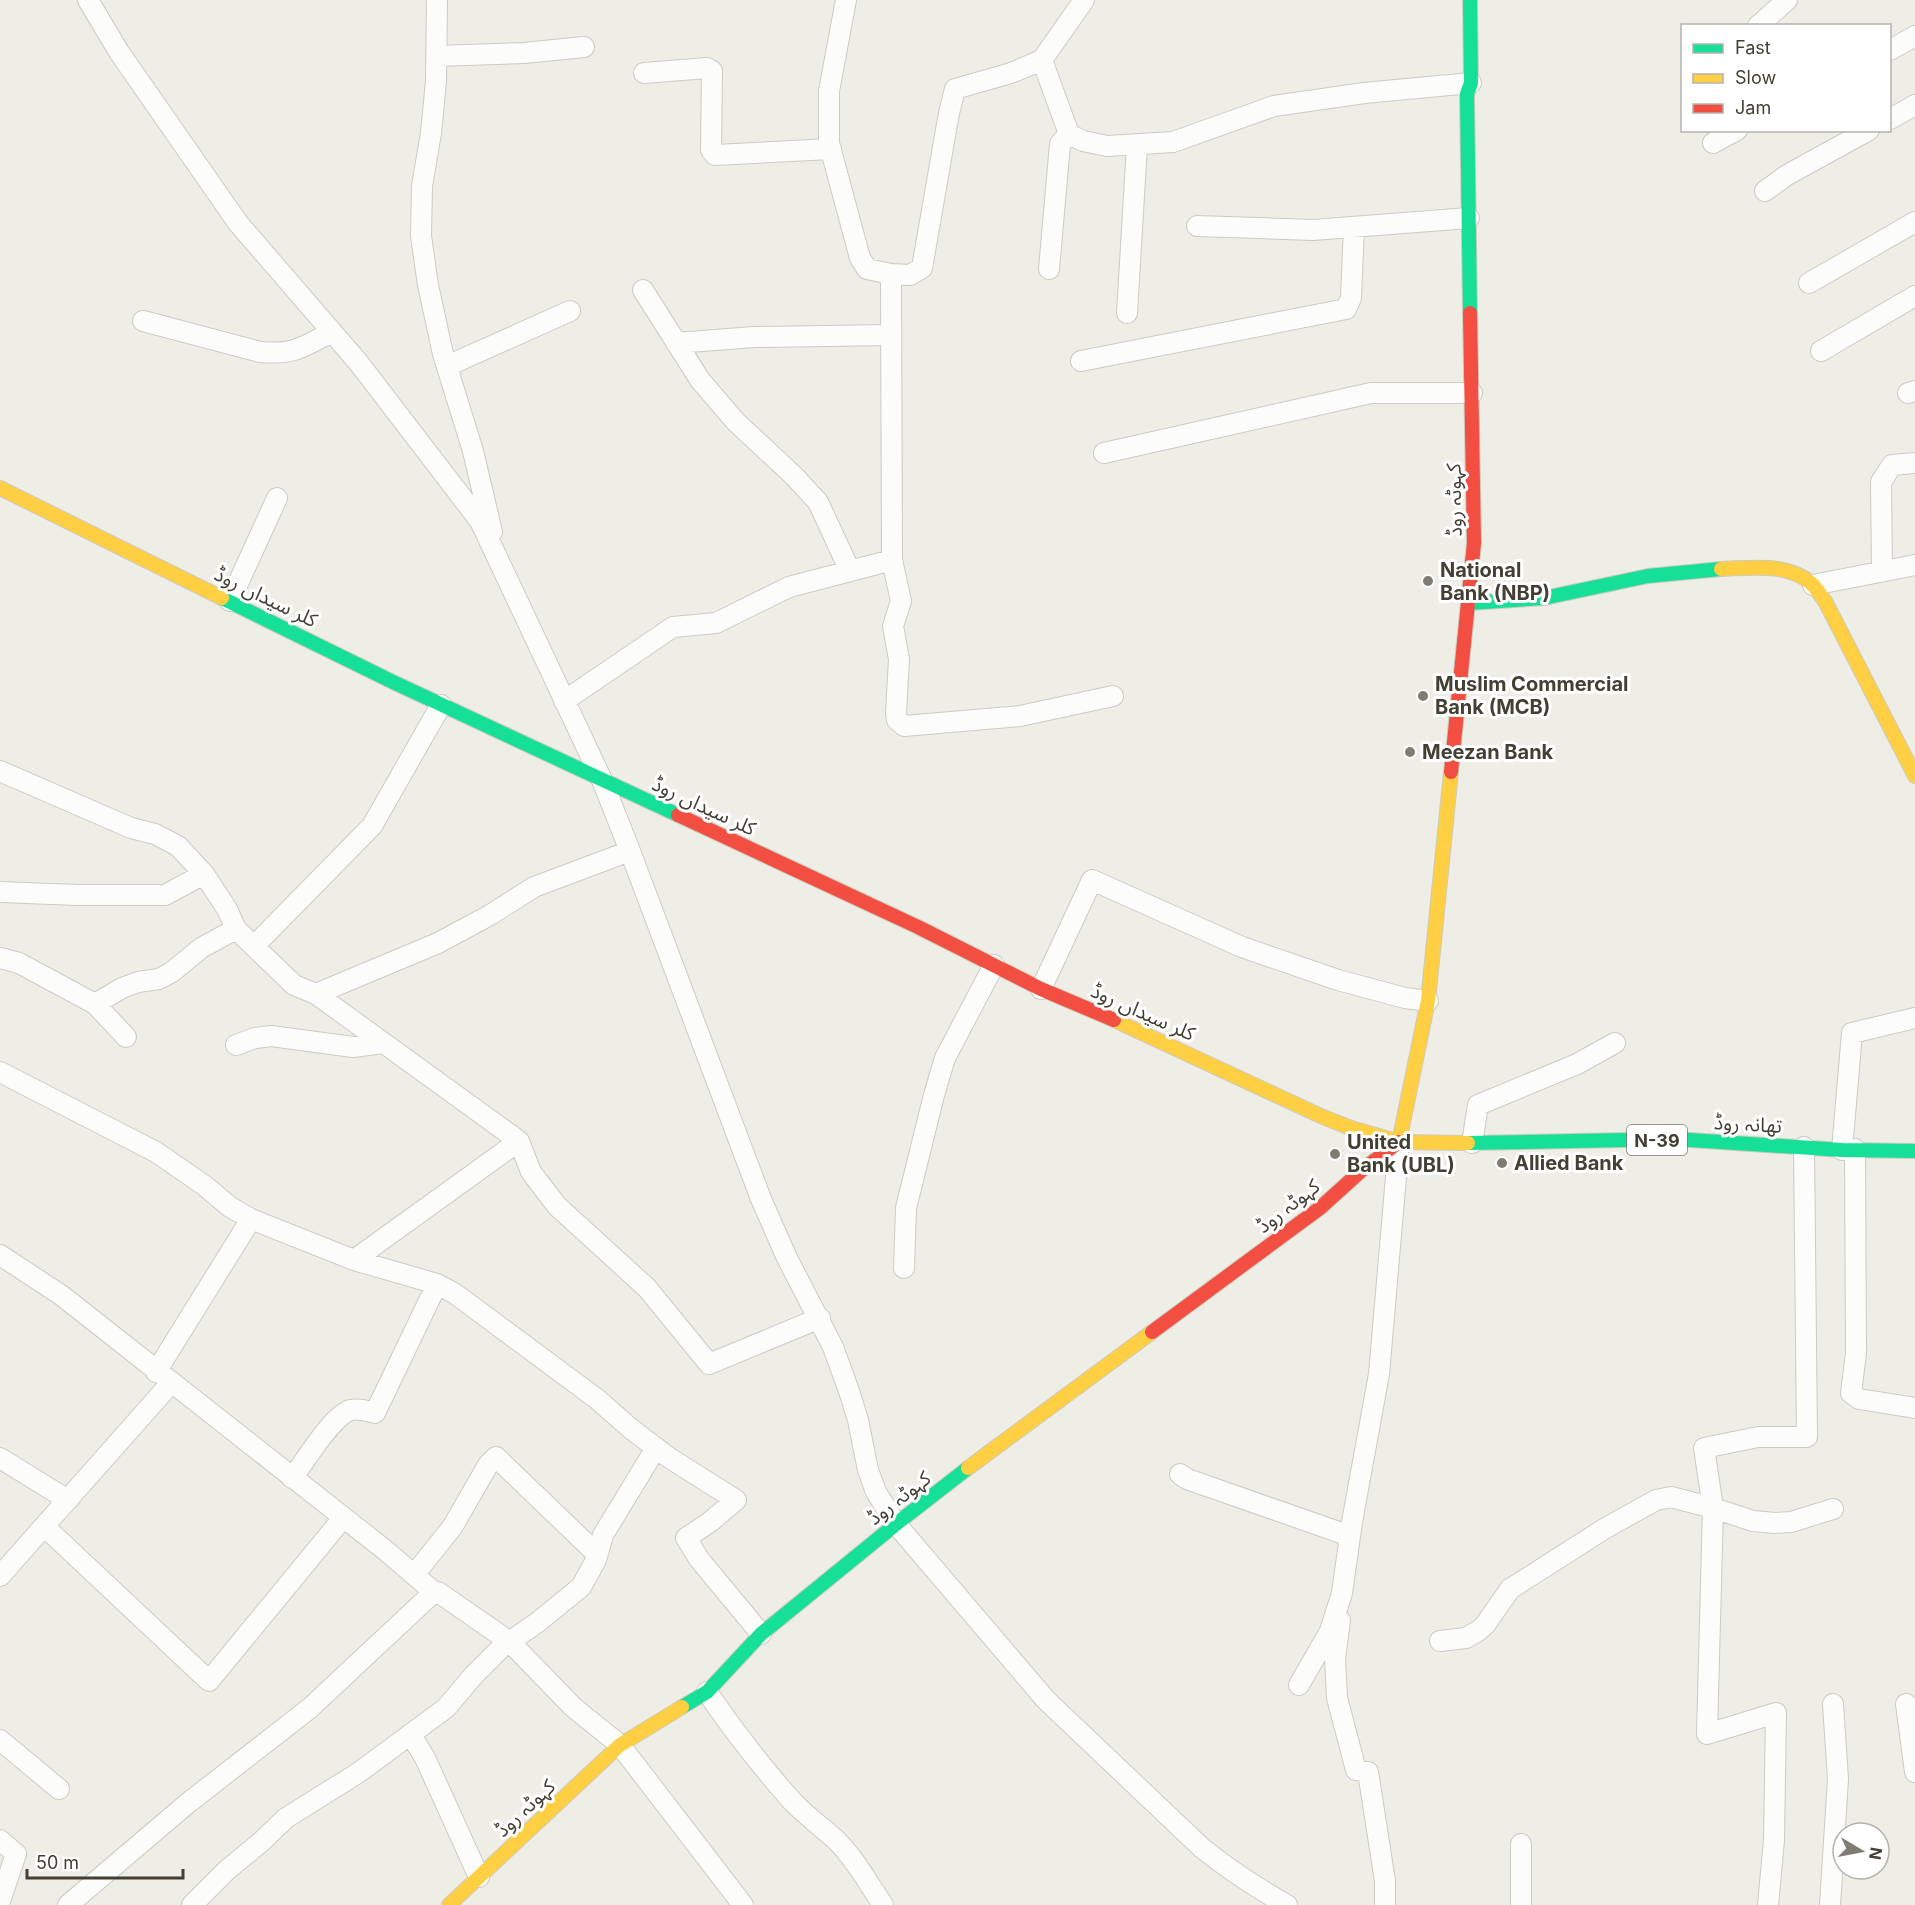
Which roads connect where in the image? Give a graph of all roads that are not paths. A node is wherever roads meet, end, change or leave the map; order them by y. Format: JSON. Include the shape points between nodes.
{"nodes":[{"id":1,"x":88,"y":0,"type":"edge"},
{"id":2,"x":437,"y":0,"type":"edge"},
{"id":3,"x":846,"y":0,"type":"edge"},
{"id":4,"x":1084,"y":0,"type":"edge"},
{"id":5,"x":1470,"y":0,"type":"edge"},
{"id":6,"x":1788,"y":0,"type":"edge"},
{"id":7,"x":1760,"y":24,"type":"edge"},
{"id":8,"x":1915,"y":36,"type":"edge"},
{"id":9,"x":584,"y":46,"type":"dead end"},
{"id":10,"x":1891,"y":49,"type":"edge"},
{"id":11,"x":437,"y":56,"type":"junction"},
{"id":12,"x":1042,"y":60,"type":"junction"},
{"id":13,"x":644,"y":73,"type":"dead end"},
{"id":14,"x":1471,"y":83,"type":"junction"},
{"id":15,"x":1915,"y":105,"type":"edge"},
{"id":16,"x":1891,"y":118,"type":"edge"},
{"id":17,"x":1733,"y":132,"type":"edge"},
{"id":18,"x":1865,"y":132,"type":"edge"},
{"id":19,"x":1069,"y":134,"type":"junction"},
{"id":20,"x":1713,"y":143,"type":"dead end"},
{"id":21,"x":1137,"y":145,"type":"junction"},
{"id":22,"x":831,"y":148,"type":"junction"},
{"id":23,"x":1765,"y":191,"type":"dead end"},
{"id":24,"x":1469,"y":218,"type":"junction"},
{"id":25,"x":1915,"y":222,"type":"edge"},
{"id":26,"x":1197,"y":226,"type":"dead end"},
{"id":27,"x":1354,"y":227,"type":"junction"},
{"id":28,"x":1049,"y":269,"type":"dead end"},
{"id":29,"x":891,"y":273,"type":"junction"},
{"id":30,"x":1809,"y":283,"type":"dead end"},
{"id":31,"x":644,"y":290,"type":"dead end"},
{"id":32,"x":1915,"y":296,"type":"edge"},
{"id":33,"x":570,"y":311,"type":"dead end"},
{"id":34,"x":1127,"y":313,"type":"dead end"},
{"id":35,"x":142,"y":321,"type":"dead end"},
{"id":36,"x":332,"y":332,"type":"junction"},
{"id":37,"x":891,"y":334,"type":"junction"},
{"id":38,"x":676,"y":343,"type":"junction"},
{"id":39,"x":1821,"y":351,"type":"dead end"},
{"id":40,"x":1082,"y":361,"type":"dead end"},
{"id":41,"x":447,"y":366,"type":"junction"},
{"id":42,"x":1472,"y":393,"type":"junction"},
{"id":43,"x":1104,"y":453,"type":"dead end"},
{"id":44,"x":1915,"y":463,"type":"edge"},
{"id":45,"x":0,"y":488,"type":"edge"},
{"id":46,"x":277,"y":498,"type":"dead end"},
{"id":47,"x":892,"y":560,"type":"junction"},
{"id":48,"x":500,"y":563,"type":"junction"},
{"id":49,"x":1915,"y":565,"type":"edge"},
{"id":50,"x":850,"y":571,"type":"junction"},
{"id":51,"x":1882,"y":571,"type":"junction"},
{"id":52,"x":1813,"y":585,"type":"junction"},
{"id":53,"x":230,"y":601,"type":"junction"},
{"id":54,"x":1469,"y":603,"type":"junction"},
{"id":55,"x":1113,"y":696,"type":"dead end"},
{"id":56,"x":564,"y":701,"type":"junction"},
{"id":57,"x":441,"y":705,"type":"junction"},
{"id":58,"x":1909,"y":753,"type":"edge"},
{"id":59,"x":0,"y":771,"type":"edge"},
{"id":60,"x":1915,"y":776,"type":"edge"},
{"id":61,"x":602,"y":780,"type":"junction"},
{"id":62,"x":630,"y":851,"type":"junction"},
{"id":63,"x":204,"y":874,"type":"junction"},
{"id":64,"x":0,"y":892,"type":"edge"},
{"id":65,"x":236,"y":929,"type":"junction"},
{"id":66,"x":254,"y":946,"type":"junction"},
{"id":67,"x":0,"y":958,"type":"edge"},
{"id":68,"x":994,"y":965,"type":"junction"},
{"id":69,"x":1041,"y":989,"type":"junction"},
{"id":70,"x":316,"y":994,"type":"junction"},
{"id":71,"x":1428,"y":1001,"type":"junction"},
{"id":72,"x":95,"y":1004,"type":"junction"},
{"id":73,"x":1915,"y":1018,"type":"edge"},
{"id":74,"x":126,"y":1037,"type":"dead end"},
{"id":75,"x":383,"y":1043,"type":"junction"},
{"id":76,"x":1615,"y":1043,"type":"dead end"},
{"id":77,"x":236,"y":1045,"type":"dead end"},
{"id":78,"x":0,"y":1072,"type":"edge"},
{"id":79,"x":519,"y":1142,"type":"junction"},
{"id":80,"x":1399,"y":1142,"type":"junction"},
{"id":81,"x":1472,"y":1143,"type":"junction"},
{"id":82,"x":1804,"y":1147,"type":"junction"},
{"id":83,"x":1848,"y":1149,"type":"junction"},
{"id":84,"x":1915,"y":1151,"type":"edge"},
{"id":85,"x":251,"y":1219,"type":"junction"},
{"id":86,"x":0,"y":1255,"type":"edge"},
{"id":87,"x":354,"y":1260,"type":"junction"},
{"id":88,"x":904,"y":1268,"type":"dead end"},
{"id":89,"x":437,"y":1284,"type":"junction"},
{"id":90,"x":820,"y":1318,"type":"junction"},
{"id":91,"x":163,"y":1377,"type":"junction"},
{"id":92,"x":1915,"y":1408,"type":"edge"},
{"id":93,"x":656,"y":1448,"type":"junction"},
{"id":94,"x":0,"y":1458,"type":"edge"},
{"id":95,"x":1180,"y":1474,"type":"dead end"},
{"id":96,"x":292,"y":1478,"type":"junction"},
{"id":97,"x":68,"y":1500,"type":"junction"},
{"id":98,"x":1713,"y":1508,"type":"junction"},
{"id":99,"x":1833,"y":1509,"type":"dead end"},
{"id":100,"x":344,"y":1518,"type":"junction"},
{"id":101,"x":896,"y":1524,"type":"junction"},
{"id":102,"x":45,"y":1527,"type":"junction"},
{"id":103,"x":1350,"y":1536,"type":"junction"},
{"id":104,"x":597,"y":1554,"type":"junction"},
{"id":105,"x":414,"y":1575,"type":"junction"},
{"id":106,"x":0,"y":1576,"type":"edge"},
{"id":107,"x":434,"y":1592,"type":"junction"},
{"id":108,"x":1342,"y":1593,"type":"junction"},
{"id":109,"x":761,"y":1634,"type":"junction"},
{"id":110,"x":1440,"y":1641,"type":"dead end"},
{"id":111,"x":510,"y":1642,"type":"junction"},
{"id":112,"x":1299,"y":1685,"type":"dead end"},
{"id":113,"x":707,"y":1692,"type":"junction"},
{"id":114,"x":1833,"y":1704,"type":"dead end"},
{"id":115,"x":1906,"y":1704,"type":"dead end"},
{"id":116,"x":411,"y":1735,"type":"junction"},
{"id":117,"x":0,"y":1740,"type":"edge"},
{"id":118,"x":620,"y":1745,"type":"junction"},
{"id":119,"x":1915,"y":1772,"type":"edge"},
{"id":120,"x":59,"y":1789,"type":"dead end"},
{"id":121,"x":0,"y":1840,"type":"edge"},
{"id":122,"x":1521,"y":1844,"type":"dead end"},
{"id":123,"x":479,"y":1877,"type":"junction"},
{"id":124,"x":0,"y":1901,"type":"edge"},
{"id":125,"x":68,"y":1905,"type":"edge"},
{"id":126,"x":192,"y":1905,"type":"edge"},
{"id":127,"x":449,"y":1905,"type":"edge"},
{"id":128,"x":743,"y":1905,"type":"edge"},
{"id":129,"x":883,"y":1905,"type":"edge"},
{"id":130,"x":1287,"y":1905,"type":"edge"},
{"id":131,"x":1385,"y":1905,"type":"edge"},
{"id":132,"x":1521,"y":1905,"type":"edge"},
{"id":133,"x":1768,"y":1905,"type":"edge"},
{"id":134,"x":1830,"y":1905,"type":"edge"}],
"edges":[{"from":1,"to":36,"type":"street","via":[[119,52],[238,223]]},
{"from":2,"to":11,"type":"street"},
{"from":3,"to":22,"type":"street","via":[[829,91]]},
{"from":4,"to":12,"type":"street"},
{"from":5,"to":14,"type":"main road","name":"کہوٹہ روڈ"},
{"from":6,"to":7,"type":"street"},
{"from":8,"to":10,"type":"street"},
{"from":9,"to":11,"type":"street"},
{"from":11,"to":41,"type":"street","via":[[422,186],[421,236]]},
{"from":12,"to":19,"type":"street"},
{"from":12,"to":29,"type":"street","via":[[956,89],[922,268],[910,275]]},
{"from":13,"to":22,"type":"street","via":[[708,68],[712,71],[711,150],[715,155]]},
{"from":14,"to":21,"type":"street","via":[[1274,106],[1173,142]]},
{"from":14,"to":24,"type":"main road","name":"کہوٹہ روڈ","via":[[1467,94]]},
{"from":15,"to":16,"type":"street"},
{"from":17,"to":20,"type":"street"},
{"from":18,"to":23,"type":"street"},
{"from":19,"to":21,"type":"street","via":[[1107,146]]},
{"from":19,"to":28,"type":"street","via":[[1060,144]]},
{"from":21,"to":34,"type":"street"},
{"from":22,"to":29,"type":"street","via":[[860,258],[867,269]]},
{"from":24,"to":27,"type":"street"},
{"from":24,"to":42,"type":"main road","name":"کہوٹہ روڈ"},
{"from":25,"to":30,"type":"street"},
{"from":26,"to":27,"type":"street","via":[[1313,230]]},
{"from":27,"to":40,"type":"street","via":[[1351,298],[1346,309]]},
{"from":29,"to":37,"type":"street"},
{"from":31,"to":38,"type":"street"},
{"from":32,"to":39,"type":"street"},
{"from":33,"to":41,"type":"street"},
{"from":35,"to":36,"type":"street","via":[[279,354],[296,351]]},
{"from":36,"to":48,"type":"street","via":[[480,521]]},
{"from":37,"to":38,"type":"street"},
{"from":37,"to":47,"type":"street"},
{"from":38,"to":50,"type":"street","via":[[700,380],[736,422],[818,502]]},
{"from":41,"to":48,"type":"street","via":[[473,451]]},
{"from":42,"to":43,"type":"street","via":[[1371,393]]},
{"from":42,"to":54,"type":"main road","name":"کہوٹہ روڈ","via":[[1474,543]]},
{"from":44,"to":51,"type":"street","via":[[1892,465],[1881,482]]},
{"from":45,"to":53,"type":"main road","name":"کلر سیداں روڈ"},
{"from":46,"to":53,"type":"street"},
{"from":47,"to":50,"type":"street"},
{"from":47,"to":55,"type":"street","via":[[901,601],[893,626],[899,659],[896,713],[903,726],[1020,716]]},
{"from":48,"to":56,"type":"street"},
{"from":49,"to":51,"type":"street"},
{"from":50,"to":56,"type":"street","via":[[789,587],[716,623],[673,627]]},
{"from":51,"to":52,"type":"street"},
{"from":52,"to":54,"type":"main road","via":[[1786,570],[1702,570],[1648,576],[1544,598]]},
{"from":52,"to":58,"type":"main road"},
{"from":53,"to":57,"type":"main road","name":"کلر سیداں روڈ"},
{"from":54,"to":71,"type":"main road","name":"کہوٹہ روڈ"},
{"from":56,"to":61,"type":"street"},
{"from":57,"to":61,"type":"main road","name":"کلر سیداں روڈ"},
{"from":57,"to":66,"type":"street","via":[[372,826]]},
{"from":58,"to":60,"type":"main road"},
{"from":59,"to":63,"type":"street","via":[[131,828],[155,834],[178,846]]},
{"from":61,"to":62,"type":"street"},
{"from":61,"to":68,"type":"main road","name":"کلر سیداں روڈ"},
{"from":62,"to":70,"type":"street","via":[[534,887],[438,943]]},
{"from":62,"to":90,"type":"street","via":[[761,1200]]},
{"from":63,"to":64,"type":"street","via":[[165,895]]},
{"from":63,"to":65,"type":"street"},
{"from":65,"to":66,"type":"street"},
{"from":65,"to":72,"type":"street","via":[[201,948],[159,979],[138,982]]},
{"from":66,"to":70,"type":"street","via":[[294,985]]},
{"from":67,"to":72,"type":"street","via":[[19,963]]},
{"from":68,"to":69,"type":"main road","name":"کلر سیداں روڈ"},
{"from":68,"to":88,"type":"street","via":[[945,1058],[934,1095],[906,1208]]},
{"from":69,"to":71,"type":"street","via":[[1092,880],[1242,947],[1338,980],[1405,999]]},
{"from":69,"to":80,"type":"main road","name":"کلر سیداں روڈ","via":[[1351,1128]]},
{"from":70,"to":75,"type":"street"},
{"from":71,"to":80,"type":"main road","name":"کہوٹہ روڈ"},
{"from":72,"to":74,"type":"street"},
{"from":73,"to":83,"type":"street","via":[[1852,1033]]},
{"from":75,"to":77,"type":"street","via":[[353,1047],[271,1036]]},
{"from":75,"to":79,"type":"street"},
{"from":76,"to":81,"type":"street","via":[[1577,1064],[1478,1105]]},
{"from":78,"to":85,"type":"street","via":[[156,1152]]},
{"from":79,"to":87,"type":"street"},
{"from":79,"to":90,"type":"street","via":[[531,1172],[557,1206],[648,1288],[709,1364]]},
{"from":80,"to":81,"type":"main road","name":"تھانہ روڈ","number":"N-39"},
{"from":80,"to":101,"type":"main road","name":"کہوٹہ روڈ","via":[[1320,1208]]},
{"from":80,"to":103,"type":"street","via":[[1379,1374]]},
{"from":81,"to":82,"type":"main road","name":"تھانہ روڈ","number":"N-39","via":[[1675,1139]]},
{"from":82,"to":83,"type":"main road","name":"تھانہ روڈ","number":"N-39"},
{"from":82,"to":98,"type":"street","via":[[1807,1437],[1758,1437],[1704,1448]]},
{"from":83,"to":84,"type":"main road","name":"تھانہ روڈ","number":"N-39"},
{"from":83,"to":92,"type":"street","via":[[1856,1353],[1851,1393],[1859,1399]]},
{"from":85,"to":87,"type":"street"},
{"from":85,"to":91,"type":"street"},
{"from":86,"to":91,"type":"street","via":[[61,1294]]},
{"from":87,"to":89,"type":"street"},
{"from":89,"to":93,"type":"street","via":[[476,1308]]},
{"from":89,"to":96,"type":"street","via":[[375,1413],[354,1409],[345,1412]]},
{"from":90,"to":101,"type":"street","via":[[849,1391],[876,1492]]},
{"from":91,"to":96,"type":"street"},
{"from":91,"to":97,"type":"street"},
{"from":93,"to":104,"type":"street","via":[[603,1535]]},
{"from":93,"to":109,"type":"street","via":[[736,1500],[686,1538]]},
{"from":94,"to":97,"type":"street"},
{"from":95,"to":103,"type":"street"},
{"from":96,"to":100,"type":"street"},
{"from":97,"to":102,"type":"street"},
{"from":98,"to":99,"type":"street","via":[[1753,1521],[1775,1523]]},
{"from":98,"to":110,"type":"street","via":[[1671,1497],[1656,1500],[1510,1589],[1478,1631],[1466,1638]]},
{"from":98,"to":133,"type":"street","via":[[1707,1734],[1776,1713],[1774,1840]]},
{"from":100,"to":102,"type":"street","via":[[209,1681]]},
{"from":100,"to":105,"type":"street"},
{"from":101,"to":109,"type":"main road","name":"کہوٹہ روڈ"},
{"from":101,"to":130,"type":"street","via":[[1046,1700],[1202,1848]]},
{"from":102,"to":106,"type":"street"},
{"from":103,"to":108,"type":"street"},
{"from":104,"to":105,"type":"street","via":[[496,1457],[453,1526]]},
{"from":104,"to":111,"type":"street","via":[[581,1587]]},
{"from":105,"to":107,"type":"street"},
{"from":107,"to":111,"type":"street"},
{"from":107,"to":125,"type":"street","via":[[310,1708],[188,1803]]},
{"from":108,"to":112,"type":"street","via":[[1330,1631]]},
{"from":108,"to":131,"type":"street","via":[[1335,1659],[1337,1698],[1356,1770],[1368,1772],[1385,1881]]},
{"from":109,"to":113,"type":"main road","name":"کہوٹہ روڈ"},
{"from":111,"to":116,"type":"street","via":[[446,1708]]},
{"from":111,"to":118,"type":"street","via":[[573,1707]]},
{"from":113,"to":118,"type":"main road","name":"کہوٹہ روڈ"},
{"from":113,"to":129,"type":"street","via":[[761,1766],[857,1864]]},
{"from":114,"to":134,"type":"street","via":[[1838,1779]]},
{"from":115,"to":119,"type":"street"},
{"from":116,"to":123,"type":"street"},
{"from":116,"to":126,"type":"street","via":[[286,1818]]},
{"from":117,"to":120,"type":"street"},
{"from":118,"to":123,"type":"main road","name":"کہوٹہ روڈ"},
{"from":118,"to":128,"type":"street"},
{"from":121,"to":124,"type":"street","via":[[16,1854]]},
{"from":122,"to":132,"type":"street"},
{"from":123,"to":127,"type":"main road","name":"کہوٹہ روڈ"}]}
